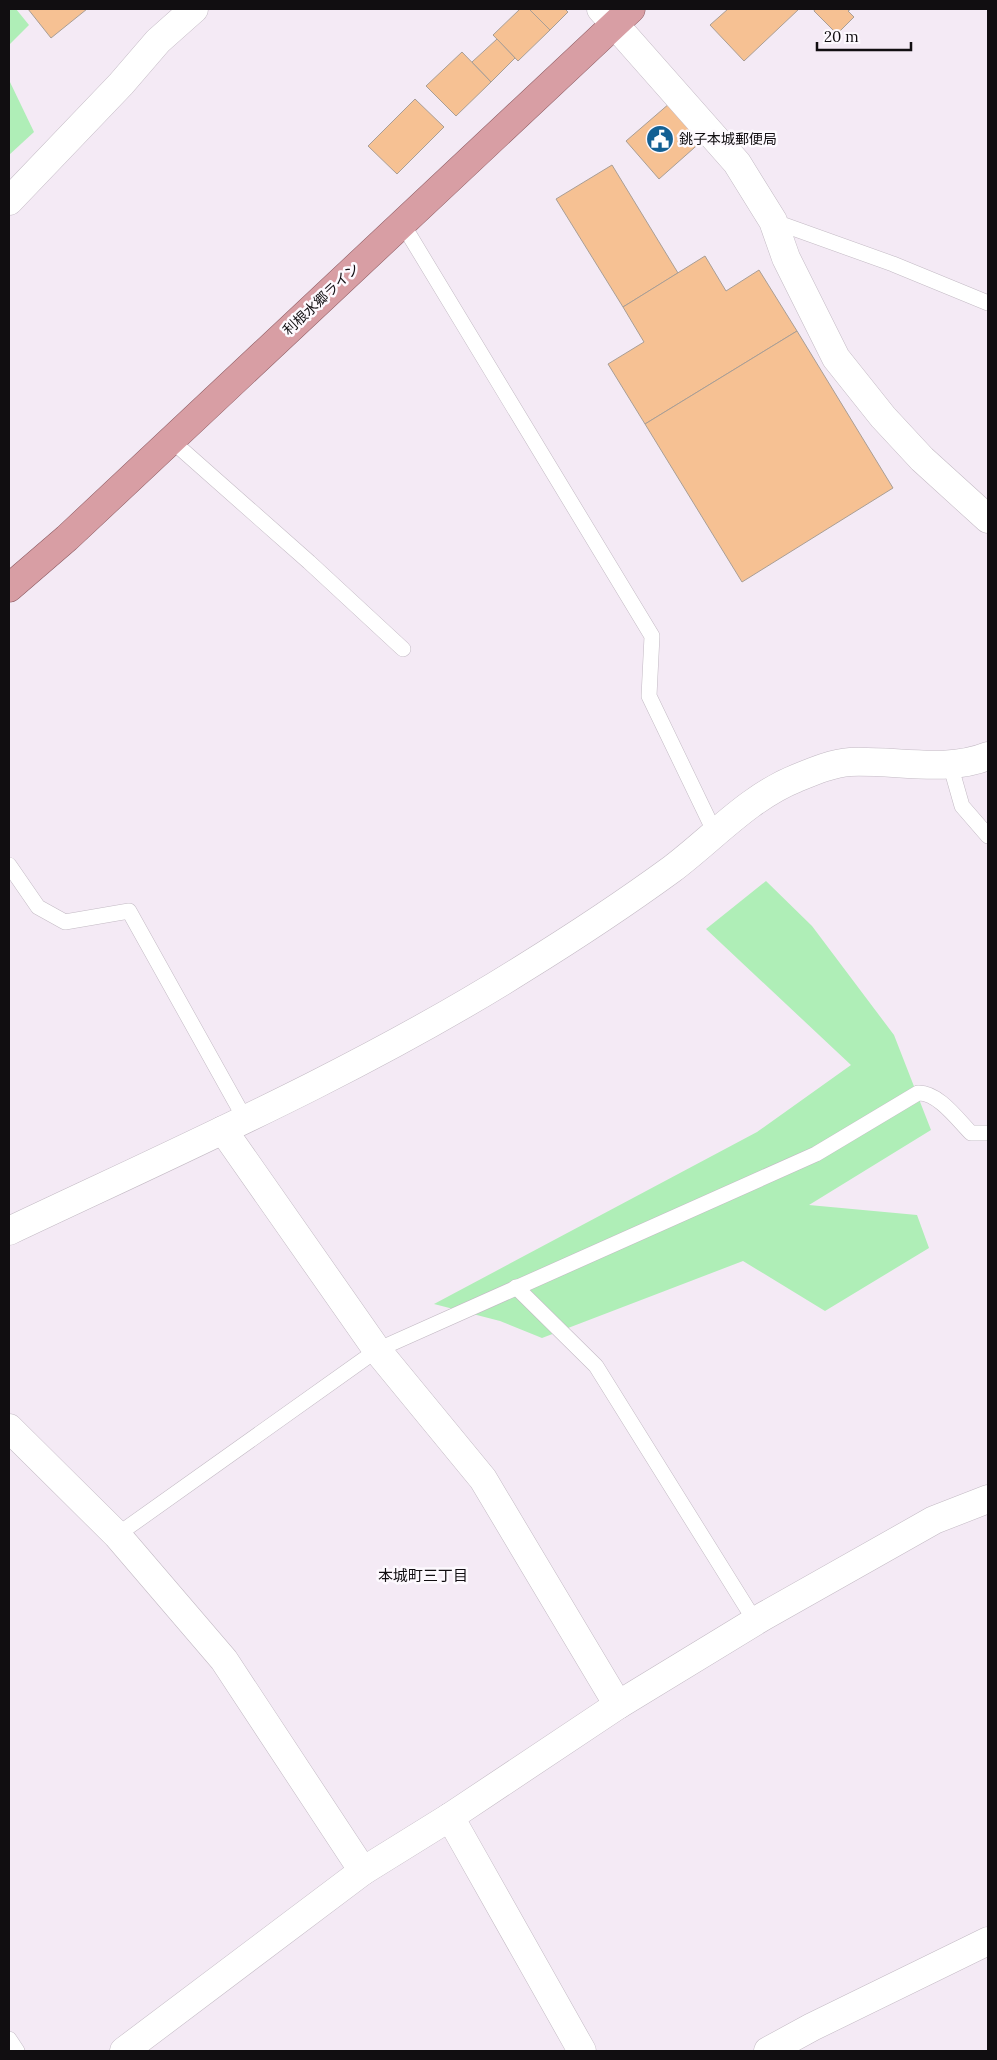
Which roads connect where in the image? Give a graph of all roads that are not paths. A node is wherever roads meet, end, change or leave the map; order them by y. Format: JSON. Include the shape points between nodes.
{"nodes":[{"id":1,"x":194,"y":9,"type":"edge"},
{"id":2,"x":615,"y":14,"type":"edge"},
{"id":3,"x":9,"y":201,"type":"edge"},
{"id":4,"x":773,"y":221,"type":"junction"},
{"id":5,"x":402,"y":224,"type":"junction"},
{"id":6,"x":988,"y":303,"type":"edge"},
{"id":7,"x":171,"y":440,"type":"junction"},
{"id":8,"x":988,"y":519,"type":"edge"},
{"id":9,"x":9,"y":588,"type":"edge"},
{"id":10,"x":403,"y":649,"type":"dead end"},
{"id":11,"x":988,"y":756,"type":"edge"},
{"id":12,"x":950,"y":764,"type":"junction"},
{"id":13,"x":715,"y":833,"type":"junction"},
{"id":14,"x":988,"y":836,"type":"edge"},
{"id":15,"x":9,"y":866,"type":"edge"},
{"id":16,"x":234,"y":1124,"type":"junction"},
{"id":17,"x":988,"y":1133,"type":"edge"},
{"id":18,"x":9,"y":1231,"type":"edge"},
{"id":19,"x":516,"y":1287,"type":"junction"},
{"id":20,"x":377,"y":1350,"type":"junction"},
{"id":21,"x":9,"y":1428,"type":"edge"},
{"id":22,"x":988,"y":1499,"type":"edge"},
{"id":23,"x":117,"y":1535,"type":"junction"},
{"id":24,"x":750,"y":1613,"type":"dead end"},
{"id":25,"x":618,"y":1705,"type":"junction"},
{"id":26,"x":450,"y":1817,"type":"junction"},
{"id":27,"x":363,"y":1871,"type":"junction"},
{"id":28,"x":988,"y":1941,"type":"edge"},
{"id":29,"x":9,"y":2039,"type":"edge"},
{"id":30,"x":17,"y":2051,"type":"edge"},
{"id":31,"x":124,"y":2051,"type":"edge"},
{"id":32,"x":582,"y":2051,"type":"edge"},
{"id":33,"x":768,"y":2051,"type":"edge"}],
"edges":[{"from":1,"to":3,"type":"street","via":[[158,41]]},
{"from":2,"to":4,"type":"street","via":[[737,163]]},
{"from":2,"to":5,"type":"highway","name":"利根水郷ライン"},
{"from":4,"to":6,"type":"lane","via":[[893,264]]},
{"from":4,"to":8,"type":"street","via":[[786,258],[836,358],[922,459]]},
{"from":5,"to":7,"type":"highway","name":"利根水郷ライン"},
{"from":5,"to":13,"type":"lane","via":[[652,636],[649,696]]},
{"from":7,"to":9,"type":"highway","name":"利根水郷ライン"},
{"from":7,"to":10,"type":"lane"},
{"from":11,"to":12,"type":"street"},
{"from":12,"to":13,"type":"street","via":[[848,762],[824,768],[795,778],[754,802]]},
{"from":12,"to":14,"type":"lane","via":[[962,806]]},
{"from":13,"to":16,"type":"street","via":[[673,868],[578,935],[462,1008]]},
{"from":15,"to":16,"type":"lane","via":[[38,907],[65,922],[129,911]]},
{"from":16,"to":18,"type":"street"},
{"from":16,"to":20,"type":"street"},
{"from":17,"to":19,"type":"lane","via":[[972,1133],[926,1092],[918,1093],[816,1154]]},
{"from":19,"to":20,"type":"lane"},
{"from":19,"to":24,"type":"lane","via":[[596,1366]]},
{"from":20,"to":23,"type":"lane"},
{"from":20,"to":25,"type":"street","via":[[483,1479]]},
{"from":21,"to":23,"type":"street"},
{"from":22,"to":25,"type":"street","via":[[934,1520],[764,1616]]},
{"from":23,"to":27,"type":"street","via":[[224,1660]]},
{"from":25,"to":26,"type":"street"},
{"from":26,"to":27,"type":"street"},
{"from":26,"to":32,"type":"street"},
{"from":27,"to":31,"type":"street"},
{"from":28,"to":33,"type":"street"},
{"from":29,"to":30,"type":"lane"}]}
